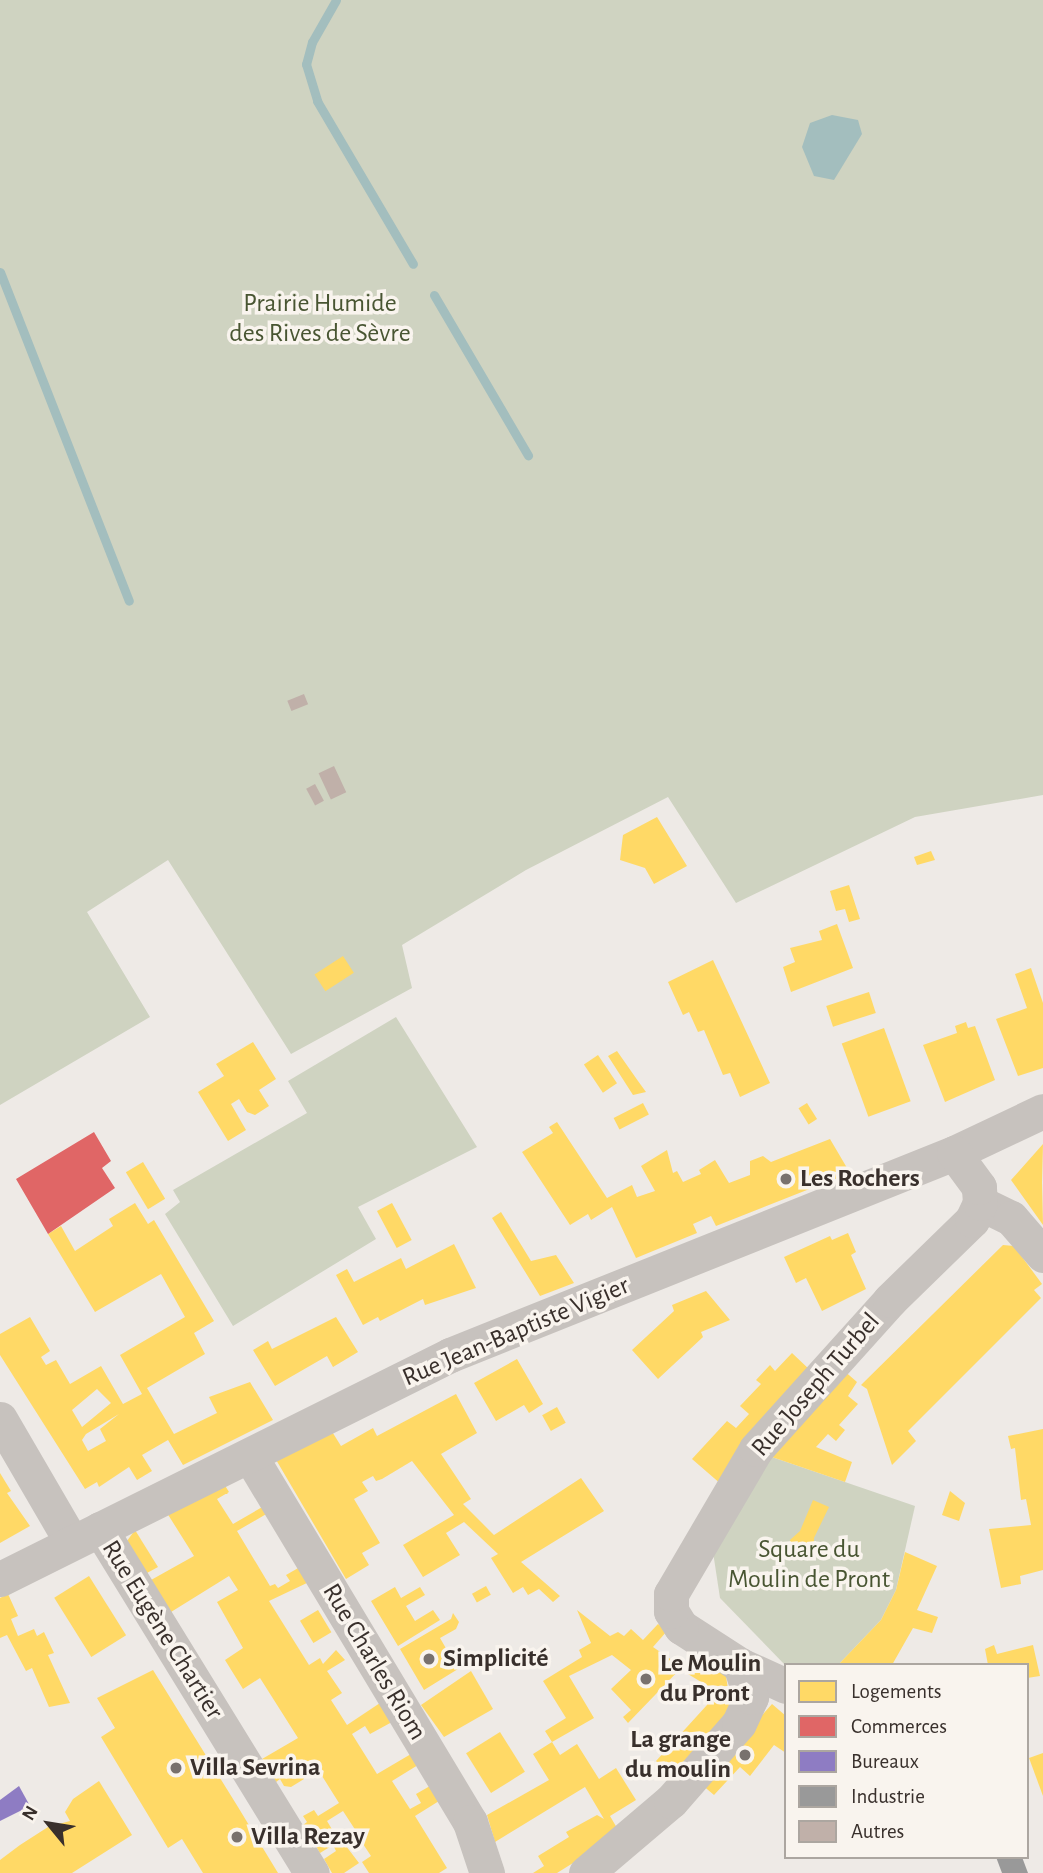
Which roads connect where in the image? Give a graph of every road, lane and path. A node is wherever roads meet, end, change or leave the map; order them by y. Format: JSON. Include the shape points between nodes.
{"nodes":[{"id":1,"x":1043,"y":1111,"type":"edge"},
{"id":2,"x":954,"y":1153,"type":"junction"},
{"id":3,"x":980,"y":1203,"type":"junction"},
{"id":4,"x":1043,"y":1255,"type":"edge"},
{"id":5,"x":0,"y":1419,"type":"edge"},
{"id":6,"x":250,"y":1457,"type":"junction"},
{"id":7,"x":85,"y":1535,"type":"junction"},
{"id":8,"x":0,"y":1579,"type":"edge"},
{"id":9,"x":740,"y":1665,"type":"junction"},
{"id":10,"x":784,"y":1685,"type":"edge"},
{"id":11,"x":312,"y":1873,"type":"edge"},
{"id":12,"x":487,"y":1873,"type":"edge"},
{"id":13,"x":586,"y":1873,"type":"edge"}],
"edges":[{"from":1,"to":2,"type":"street","name":"Rue Jean-Baptiste Vigier"},
{"from":2,"to":3,"type":"street","via":[[979,1187]]},
{"from":2,"to":6,"type":"street","name":"Rue Jean-Baptiste Vigier","via":[[450,1355]]},
{"from":3,"to":4,"type":"street","via":[[1010,1218]]},
{"from":3,"to":9,"type":"street","name":"Rue Joseph Turbel","via":[[948,1246],[890,1300],[756,1449],[674,1588],[670,1605],[681,1627]]},
{"from":5,"to":7,"type":"street","name":"Rue Eugène Chartier"},
{"from":6,"to":7,"type":"street","name":"Rue Jean-Baptiste Vigier"},
{"from":6,"to":12,"type":"street","name":"Rue Charles Riom","via":[[470,1822]]},
{"from":7,"to":8,"type":"street","name":"Rue Jean-Baptiste Vigier"},
{"from":7,"to":11,"type":"street","name":"Rue Eugène Chartier"},
{"from":9,"to":10,"type":"street","name":"Rue Joseph Turbel"},
{"from":9,"to":13,"type":"street","via":[[751,1697],[739,1723],[671,1801]]}]}
